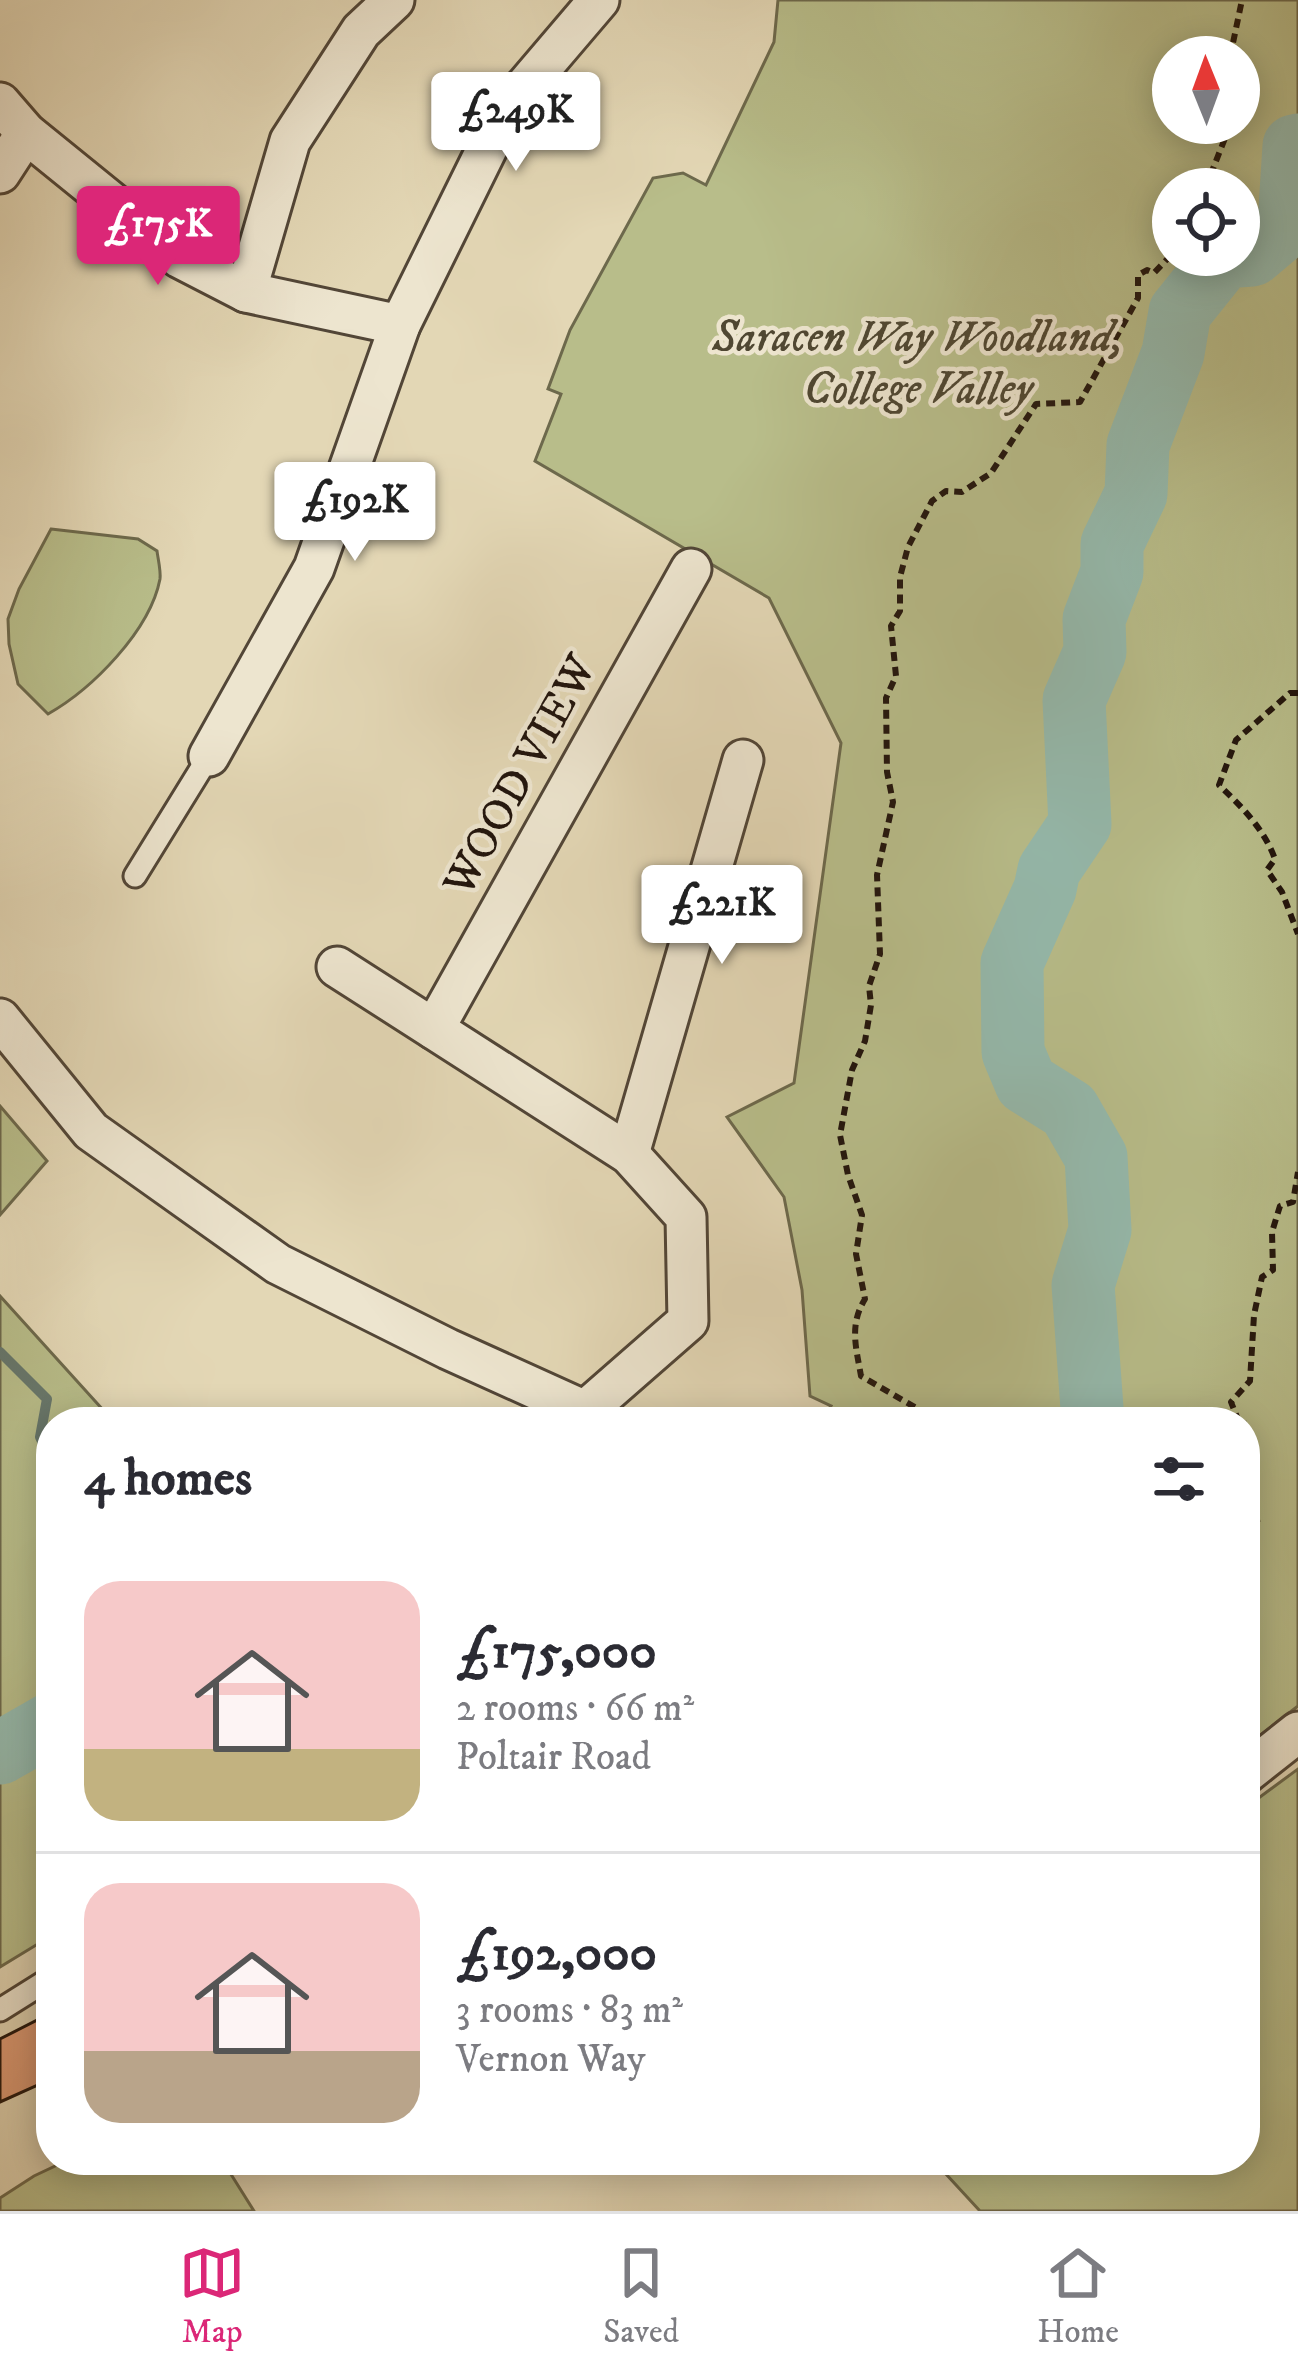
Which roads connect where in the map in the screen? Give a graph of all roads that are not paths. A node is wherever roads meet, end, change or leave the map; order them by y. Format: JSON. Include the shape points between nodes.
{"nodes":[{"id":1,"x":394,"y":0,"type":"edge"},
{"id":2,"x":598,"y":0,"type":"edge"},
{"id":3,"x":13,"y":118,"type":"edge"},
{"id":4,"x":0,"y":172,"type":"edge"},
{"id":5,"x":246,"y":292,"type":"junction"},
{"id":6,"x":400,"y":325,"type":"junction"},
{"id":7,"x":691,"y":568,"type":"dead end"},
{"id":8,"x":209,"y":756,"type":"joint"},
{"id":9,"x":743,"y":760,"type":"dead end"},
{"id":10,"x":135,"y":876,"type":"dead end"},
{"id":11,"x":337,"y":967,"type":"dead end"},
{"id":12,"x":0,"y":1019,"type":"edge"},
{"id":13,"x":434,"y":1029,"type":"junction"},
{"id":14,"x":629,"y":1154,"type":"junction"},
{"id":15,"x":576,"y":1407,"type":"edge"},
{"id":16,"x":590,"y":1407,"type":"edge"},
{"id":17,"x":1298,"y":1732,"type":"edge"},
{"id":18,"x":1260,"y":1762,"type":"edge"},
{"id":19,"x":36,"y":1987,"type":"edge"},
{"id":20,"x":0,"y":2010,"type":"edge"}],
"edges":[{"from":1,"to":5,"type":"street","via":[[361,31],[290,141]]},
{"from":2,"to":6,"type":"street","via":[[507,108]]},
{"from":3,"to":4,"type":"street"},
{"from":3,"to":5,"type":"street","via":[[180,258]]},
{"from":5,"to":6,"type":"street"},
{"from":6,"to":8,"type":"street","via":[[314,568]]},
{"from":7,"to":13,"type":"street","name":"WOOD VIEW"},
{"from":8,"to":10,"type":"lane"},
{"from":9,"to":14,"type":"street"},
{"from":11,"to":13,"type":"street"},
{"from":12,"to":15,"type":"street","via":[[91,1131],[278,1264]]},
{"from":13,"to":14,"type":"street"},
{"from":14,"to":16,"type":"street","via":[[686,1217],[688,1321]]},
{"from":17,"to":18,"type":"street"},
{"from":19,"to":20,"type":"lane"}]}
